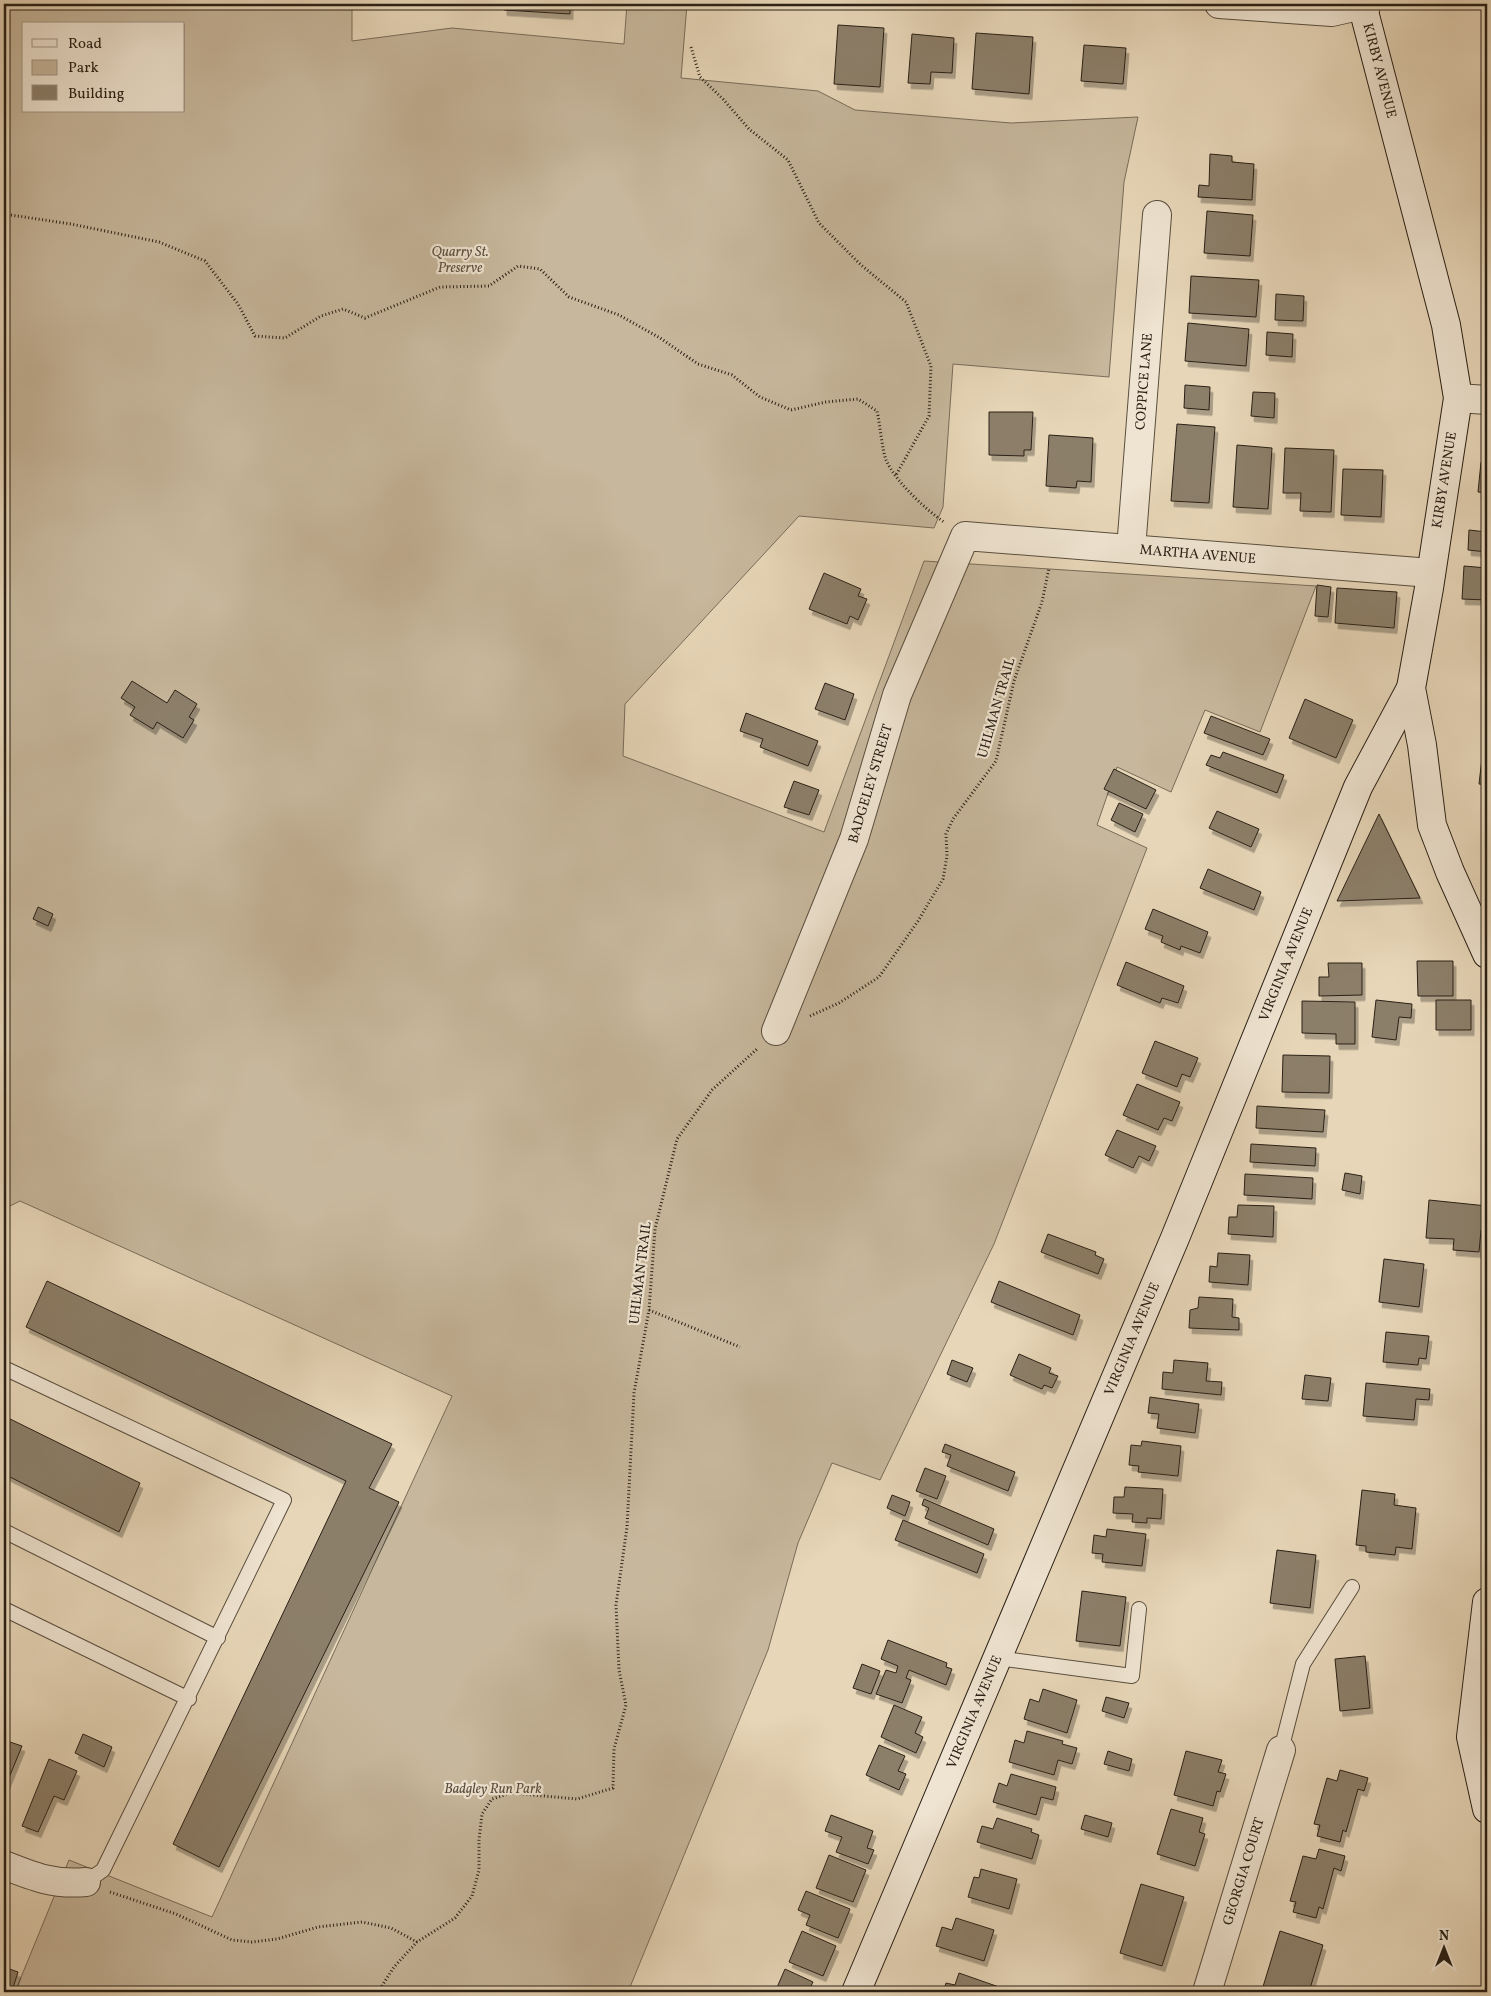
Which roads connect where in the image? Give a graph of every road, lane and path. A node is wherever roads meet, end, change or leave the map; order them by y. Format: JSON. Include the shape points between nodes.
{"nodes":[{"id":1,"x":1219,"y":4,"type":"edge"},
{"id":2,"x":1364,"y":4,"type":"edge"},
{"id":3,"x":691,"y":47,"type":"dead end"},
{"id":4,"x":4,"y":214,"type":"edge"},
{"id":5,"x":1157,"y":215,"type":"dead end"},
{"id":6,"x":1458,"y":398,"type":"junction"},
{"id":7,"x":1487,"y":400,"type":"edge"},
{"id":8,"x":896,"y":475,"type":"junction"},
{"id":9,"x":965,"y":536,"type":"junction"},
{"id":10,"x":1049,"y":543,"type":"junction"},
{"id":11,"x":1131,"y":549,"type":"junction"},
{"id":12,"x":1431,"y":573,"type":"junction"},
{"id":13,"x":1411,"y":688,"type":"junction"},
{"id":14,"x":1487,"y":954,"type":"edge"},
{"id":15,"x":776,"y":1031,"type":"junction"},
{"id":16,"x":649,"y":1310,"type":"junction"},
{"id":17,"x":740,"y":1347,"type":"dead end"},
{"id":18,"x":4,"y":1368,"type":"edge"},
{"id":19,"x":4,"y":1531,"type":"edge"},
{"id":20,"x":1352,"y":1587,"type":"dead end"},
{"id":21,"x":1487,"y":1602,"type":"edge"},
{"id":22,"x":4,"y":1609,"type":"edge"},
{"id":23,"x":1139,"y":1609,"type":"dead end"},
{"id":24,"x":218,"y":1638,"type":"junction"},
{"id":25,"x":997,"y":1658,"type":"junction"},
{"id":26,"x":188,"y":1699,"type":"junction"},
{"id":27,"x":1281,"y":1750,"type":"joint"},
{"id":28,"x":1487,"y":1810,"type":"edge"},
{"id":29,"x":4,"y":1865,"type":"edge"},
{"id":30,"x":86,"y":1882,"type":"junction"},
{"id":31,"x":417,"y":1942,"type":"junction"},
{"id":32,"x":378,"y":1992,"type":"edge"},
{"id":33,"x":856,"y":1992,"type":"edge"},
{"id":34,"x":1207,"y":1992,"type":"edge"}],
"edges":[{"from":1,"to":2,"type":"street","via":[[1332,12]]},
{"from":2,"to":6,"type":"street","name":"KIRBY AVENUE","via":[[1446,325]]},
{"from":3,"to":8,"type":"path","via":[[700,77],[749,129],[788,160],[819,223],[861,265],[906,302],[931,366],[929,416]]},
{"from":4,"to":8,"type":"path","via":[[159,242],[205,261],[238,304],[255,336],[285,338],[320,316],[342,309],[365,318],[440,287],[489,286],[518,266],[540,269],[569,297],[619,315],[698,364],[732,375],[760,397],[791,410],[858,399],[877,411],[886,459]]},
{"from":5,"to":11,"type":"street","name":"COPPICE LANE"},
{"from":6,"to":7,"type":"street"},
{"from":6,"to":12,"type":"street","name":"KIRBY AVENUE"},
{"from":8,"to":9,"type":"path","via":[[939,519]]},
{"from":9,"to":10,"type":"street","name":"MARTHA AVENUE"},
{"from":9,"to":15,"type":"street","name":"BADGELEY STREET","via":[[898,695],[854,838]]},
{"from":10,"to":11,"type":"street","name":"MARTHA AVENUE"},
{"from":10,"to":15,"type":"path","name":"UHLMAN TRAIL","via":[[1050,574],[1014,681],[996,761],[953,819],[946,834],[943,879],[879,977],[839,1003]]},
{"from":11,"to":12,"type":"street","name":"MARTHA AVENUE"},
{"from":12,"to":13,"type":"street","name":"KIRBY AVENUE"},
{"from":13,"to":14,"type":"street","name":"KIRBY AVENUE","via":[[1432,825]]},
{"from":13,"to":25,"type":"street","name":"VIRGINIA AVENUE","via":[[1358,787],[1175,1238]]},
{"from":15,"to":16,"type":"path","name":"UHLMAN TRAIL","via":[[712,1090],[678,1139],[656,1229]]},
{"from":16,"to":17,"type":"path"},
{"from":16,"to":31,"type":"path","name":"UHLMAN TRAIL","via":[[634,1393],[627,1527],[616,1605],[619,1670],[626,1705],[614,1749],[613,1788],[577,1799],[511,1793],[492,1799],[482,1814],[479,1870],[472,1896],[455,1918]]},
{"from":18,"to":24,"type":"lane","via":[[284,1500]]},
{"from":19,"to":24,"type":"lane"},
{"from":20,"to":27,"type":"lane","via":[[1303,1664]]},
{"from":21,"to":28,"type":"street","via":[[1471,1737]]},
{"from":22,"to":26,"type":"lane"},
{"from":23,"to":25,"type":"lane","via":[[1132,1676]]},
{"from":24,"to":26,"type":"lane"},
{"from":25,"to":33,"type":"street","name":"VIRGINIA AVENUE"},
{"from":26,"to":30,"type":"lane","via":[[103,1870]]},
{"from":27,"to":34,"type":"street","name":"GEORGIA COURT"},
{"from":29,"to":30,"type":"street","via":[[47,1881],[64,1884]]},
{"from":30,"to":31,"type":"path","via":[[176,1914],[232,1940],[276,1939],[318,1927],[362,1922],[391,1928]]},
{"from":31,"to":32,"type":"path","name":"UHLMAN TRAIL","via":[[394,1967]]}]}
